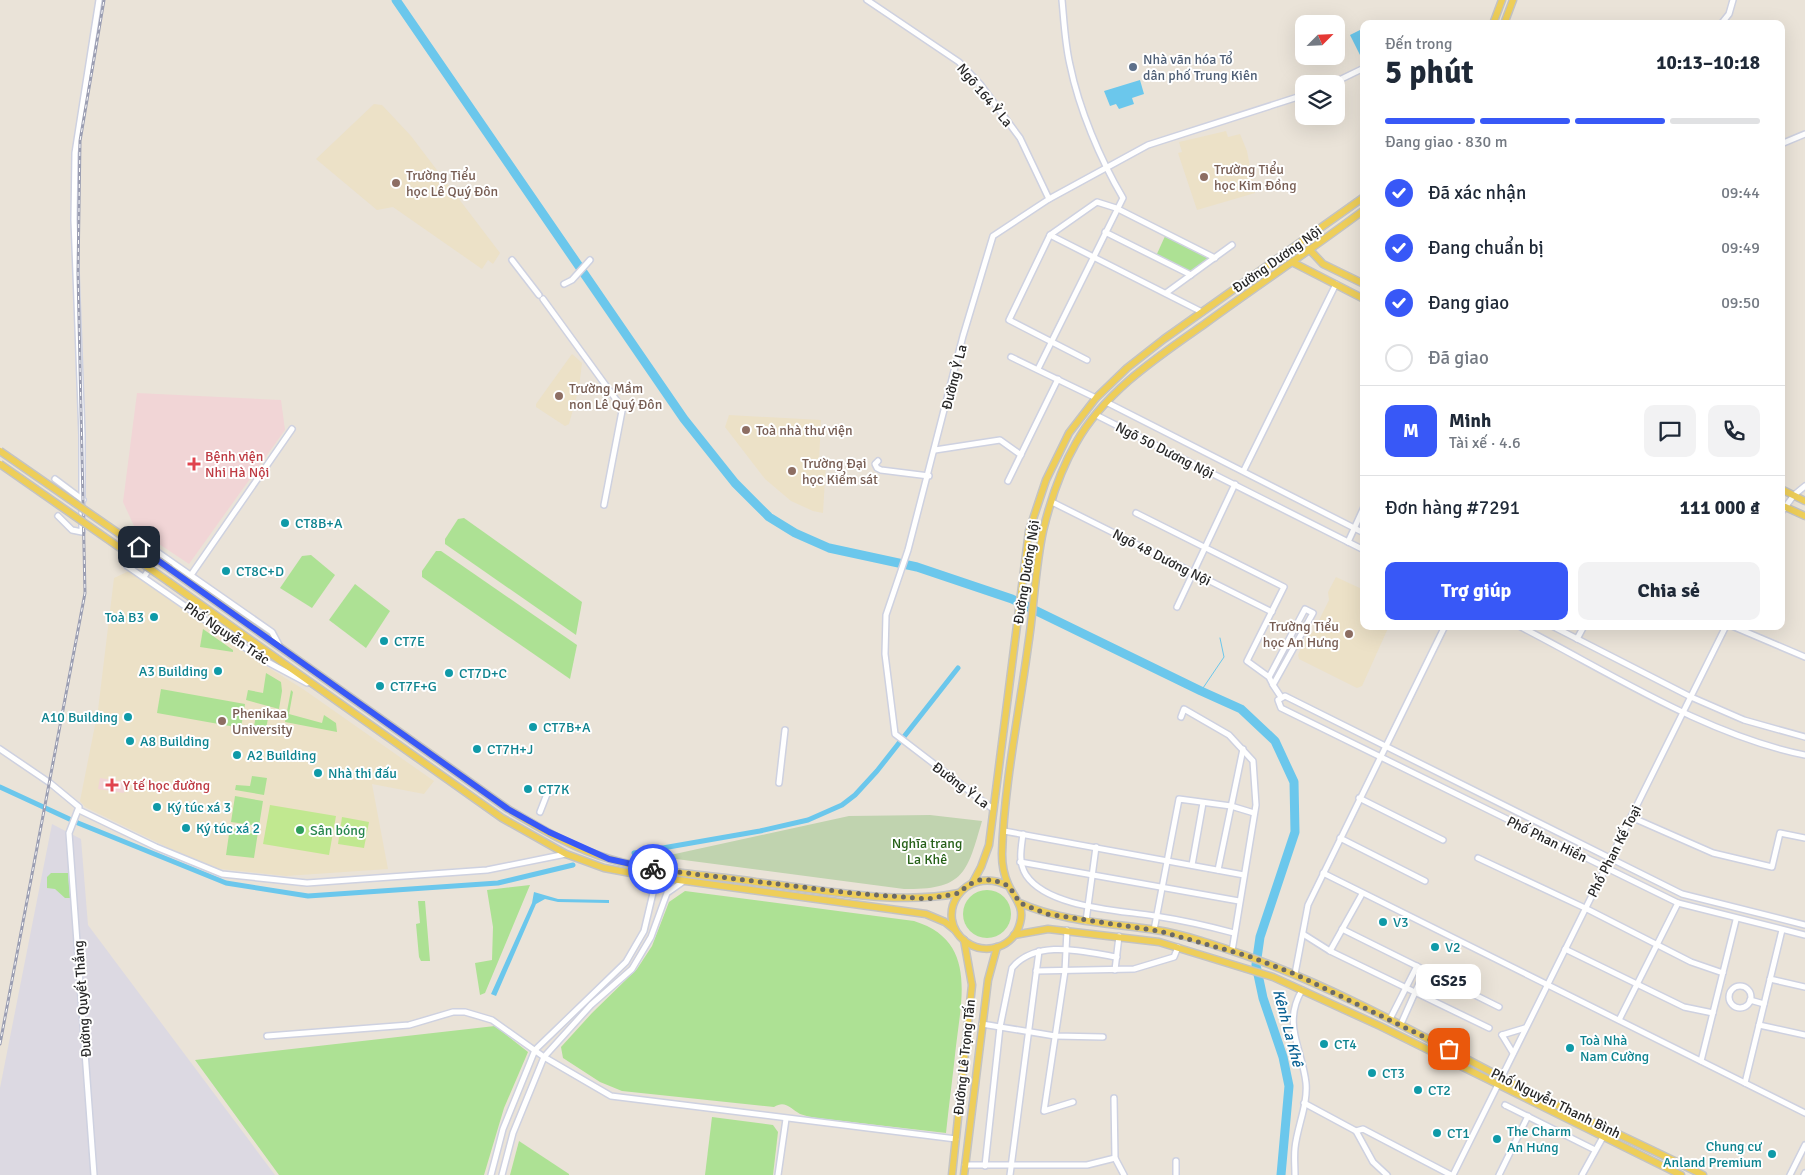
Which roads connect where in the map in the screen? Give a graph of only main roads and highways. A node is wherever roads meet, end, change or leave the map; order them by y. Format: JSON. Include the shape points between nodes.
{"nodes":[{"id":1,"x":1502,"y":0,"type":"edge"},
{"id":2,"x":1513,"y":0,"type":"edge"},
{"id":3,"x":1494,"y":20,"type":"edge"},
{"id":4,"x":1506,"y":20,"type":"edge"},
{"id":5,"x":1360,"y":200,"type":"edge"},
{"id":6,"x":1360,"y":213,"type":"edge"},
{"id":7,"x":1309,"y":249,"type":"junction"},
{"id":8,"x":1292,"y":262,"type":"junction"},
{"id":9,"x":1342,"y":274,"type":"junction"},
{"id":10,"x":1360,"y":282,"type":"edge"},
{"id":11,"x":1336,"y":284,"type":"junction"},
{"id":12,"x":1360,"y":297,"type":"edge"},
{"id":13,"x":1164,"y":339,"type":"junction"},
{"id":14,"x":1170,"y":348,"type":"junction"},
{"id":15,"x":0,"y":451,"type":"edge"},
{"id":16,"x":0,"y":464,"type":"edge"},
{"id":17,"x":1785,"y":491,"type":"edge"},
{"id":18,"x":1805,"y":501,"type":"edge"},
{"id":19,"x":1785,"y":509,"type":"edge"},
{"id":20,"x":1805,"y":516,"type":"edge"},
{"id":21,"x":389,"y":725,"type":"junction"},
{"id":22,"x":383,"y":733,"type":"junction"},
{"id":23,"x":1000,"y":764,"type":"junction"},
{"id":24,"x":1011,"y":765,"type":"junction"},
{"id":25,"x":973,"y":882,"type":"junction"},
{"id":26,"x":1009,"y":886,"type":"junction"},
{"id":27,"x":852,"y":893,"type":"junction"},
{"id":28,"x":959,"y":893,"type":"junction"},
{"id":29,"x":851,"y":903,"type":"junction"},
{"id":30,"x":1020,"y":903,"type":"junction"},
{"id":31,"x":957,"y":931,"type":"junction"},
{"id":32,"x":1014,"y":935,"type":"junction"},
{"id":33,"x":964,"y":940,"type":"junction"},
{"id":34,"x":997,"y":947,"type":"junction"},
{"id":35,"x":952,"y":1175,"type":"edge"},
{"id":36,"x":964,"y":1175,"type":"edge"},
{"id":37,"x":1681,"y":1175,"type":"edge"},
{"id":38,"x":1703,"y":1175,"type":"edge"}],
"edges":[{"from":1,"to":3,"type":"main road"},
{"from":2,"to":4,"type":"main road"},
{"from":5,"to":13,"type":"main road","name":"Đường Dương Nội"},
{"from":6,"to":7,"type":"main road","name":"Đường Dương Nội"},
{"from":7,"to":8,"type":"main road","name":"Đường Dương Nội"},
{"from":7,"to":9,"type":"main road","via":[[1323,264]]},
{"from":8,"to":11,"type":"main road"},
{"from":8,"to":14,"type":"main road","name":"Đường Dương Nội"},
{"from":9,"to":10,"type":"main road"},
{"from":9,"to":11,"type":"main road"},
{"from":11,"to":12,"type":"main road"},
{"from":13,"to":14,"type":"main road"},
{"from":13,"to":23,"type":"main road","name":"Đường Dương Nội","via":[[1096,398],[1069,434],[1046,480],[1029,530]]},
{"from":14,"to":24,"type":"main road","name":"Đường Dương Nội","via":[[1127,382],[1096,415],[1076,442],[1061,475],[1043,532]]},
{"from":15,"to":21,"type":"main road","name":"Phố Nguyễn Trác","bridge":true},
{"from":16,"to":22,"type":"main road","name":"Phố Nguyễn Trác","bridge":true},
{"from":17,"to":18,"type":"main road"},
{"from":19,"to":20,"type":"main road"},
{"from":21,"to":22,"type":"main road"},
{"from":21,"to":27,"type":"main road","name":"Phố Nguyễn Trác","via":[[508,809],[609,859],[656,869]]},
{"from":22,"to":29,"type":"main road","name":"Phố Nguyễn Trác","via":[[502,818],[566,854],[604,868]]},
{"from":23,"to":24,"type":"main road"},
{"from":23,"to":25,"type":"main road","name":"Đường Dương Nội","via":[[989,845]]},
{"from":24,"to":26,"type":"main road","name":"Đường Dương Nội","via":[[1002,858]]},
{"from":25,"to":26,"type":"main road","via":[[994,880]]},
{"from":25,"to":28,"type":"main road"},
{"from":26,"to":30,"type":"main road"},
{"from":27,"to":28,"type":"main road","name":"Phố Nguyễn Trác","via":[[928,899]]},
{"from":27,"to":29,"type":"main road"},
{"from":28,"to":31,"type":"main road","via":[[952,912]]},
{"from":29,"to":31,"type":"main road","name":"Phố Nguyễn Trác","via":[[926,914]]},
{"from":30,"to":32,"type":"main road","via":[[1020,923]]},
{"from":30,"to":38,"type":"main road","name":"Phố Nguyễn Thanh Bình","via":[[1047,914],[1154,930],[1232,951],[1295,974]]},
{"from":31,"to":33,"type":"main road"},
{"from":32,"to":34,"type":"main road"},
{"from":32,"to":37,"type":"main road","name":"Phố Nguyễn Thanh Bình","via":[[1048,929],[1159,942],[1272,977]]},
{"from":33,"to":34,"type":"main road","via":[[980,948]]},
{"from":33,"to":35,"type":"main road","name":"Đường Lê Trọng Tấn","via":[[972,986]]},
{"from":34,"to":36,"type":"main road","name":"Đường Lê Trọng Tấn","via":[[988,980]]}]}
